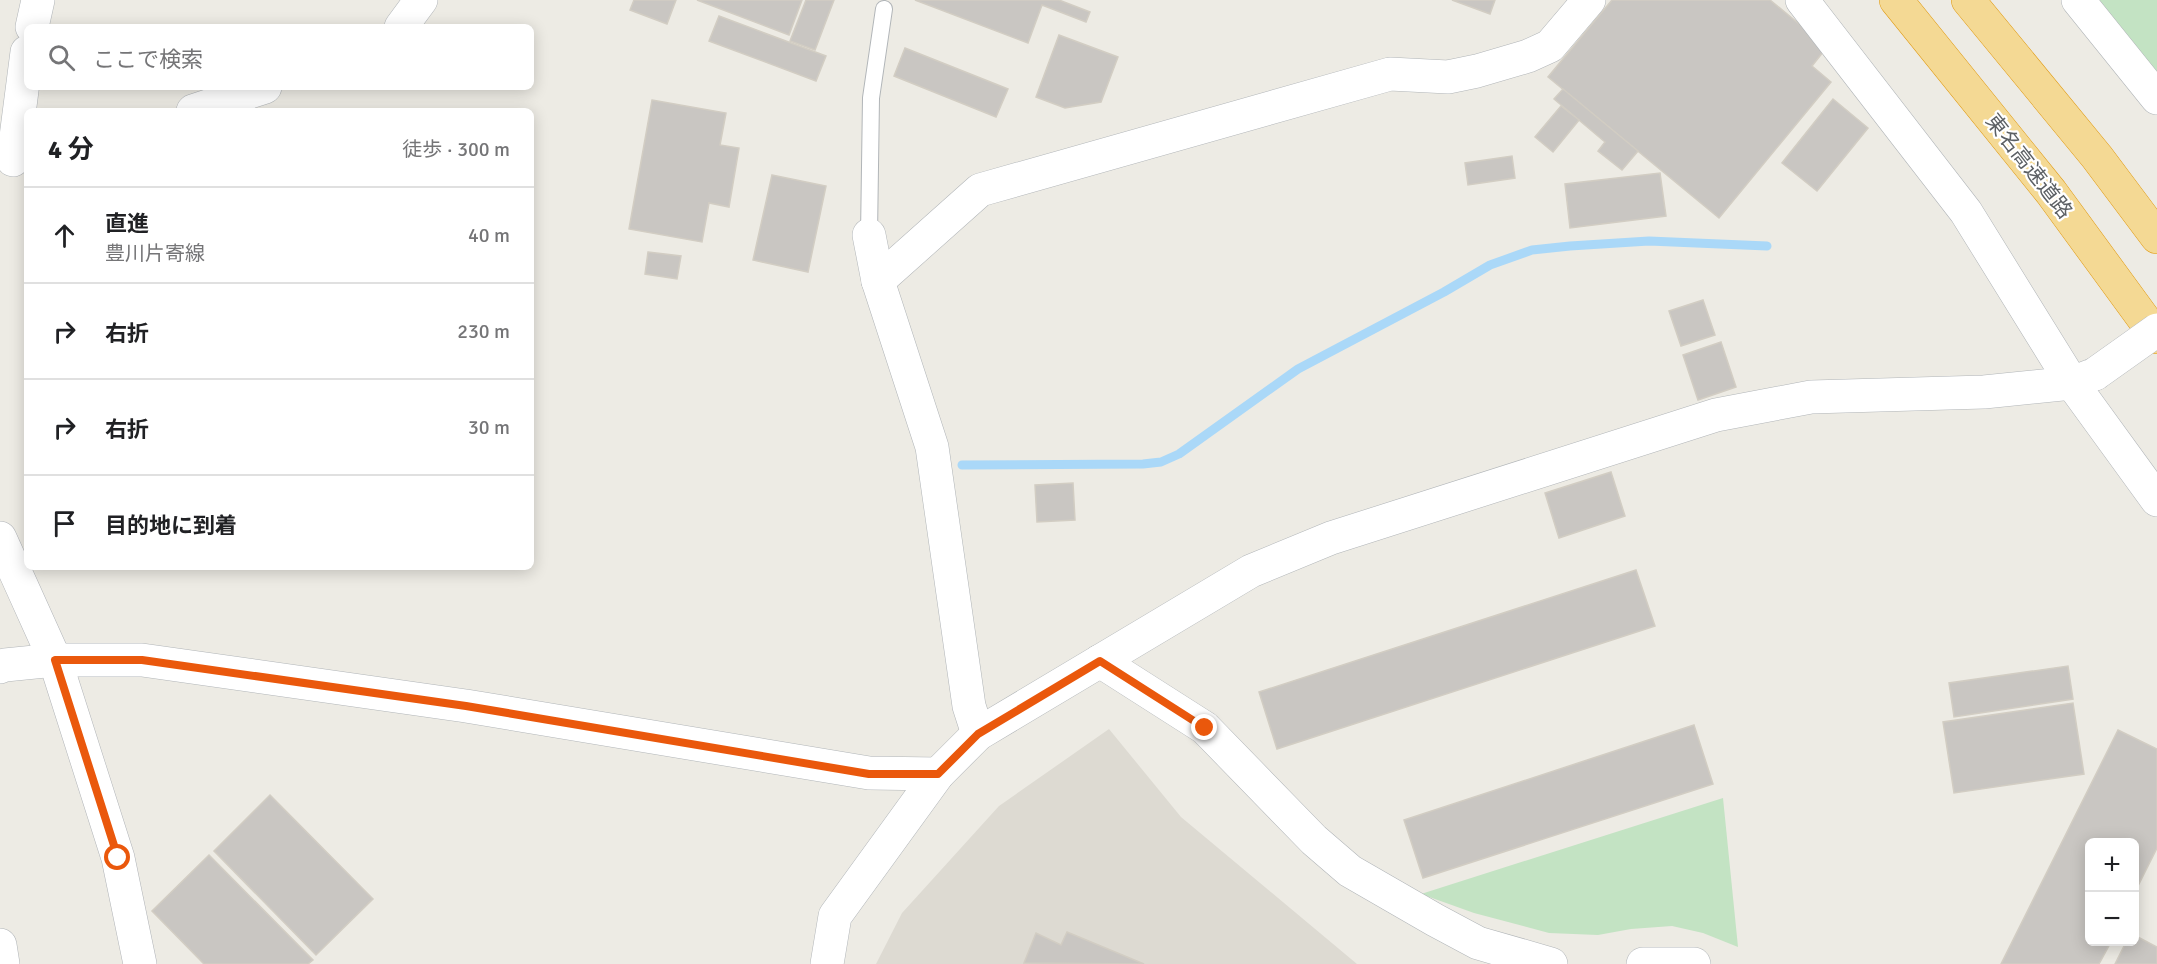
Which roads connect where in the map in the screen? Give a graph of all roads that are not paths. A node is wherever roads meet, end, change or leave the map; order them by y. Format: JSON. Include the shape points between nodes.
{"nodes":[{"id":1,"x":38,"y":0,"type":"edge"},
{"id":2,"x":421,"y":0,"type":"edge"},
{"id":3,"x":1589,"y":0,"type":"edge"},
{"id":4,"x":1802,"y":0,"type":"edge"},
{"id":5,"x":1896,"y":0,"type":"edge"},
{"id":6,"x":1968,"y":0,"type":"edge"},
{"id":7,"x":2078,"y":0,"type":"edge"},
{"id":8,"x":884,"y":9,"type":"dead end"},
{"id":9,"x":33,"y":24,"type":"edge"},
{"id":10,"x":403,"y":24,"type":"edge"},
{"id":11,"x":24,"y":77,"type":"edge"},
{"id":12,"x":256,"y":90,"type":"edge"},
{"id":13,"x":2157,"y":98,"type":"edge"},
{"id":14,"x":202,"y":108,"type":"edge"},
{"id":15,"x":14,"y":160,"type":"edge"},
{"id":16,"x":869,"y":235,"type":"joint"},
{"id":17,"x":2157,"y":237,"type":"edge"},
{"id":18,"x":878,"y":281,"type":"junction"},
{"id":19,"x":2157,"y":330,"type":"edge"},
{"id":20,"x":2157,"y":336,"type":"edge"},
{"id":21,"x":2084,"y":379,"type":"junction"},
{"id":22,"x":2157,"y":500,"type":"edge"},
{"id":23,"x":0,"y":538,"type":"edge"},
{"id":24,"x":55,"y":660,"type":"junction"},
{"id":25,"x":1100,"y":661,"type":"junction"},
{"id":26,"x":0,"y":667,"type":"edge"},
{"id":27,"x":978,"y":734,"type":"junction"},
{"id":28,"x":938,"y":774,"type":"junction"},
{"id":29,"x":0,"y":945,"type":"edge"},
{"id":30,"x":3,"y":964,"type":"edge"},
{"id":31,"x":140,"y":964,"type":"edge"},
{"id":32,"x":827,"y":964,"type":"edge"},
{"id":33,"x":1551,"y":964,"type":"edge"},
{"id":34,"x":1642,"y":964,"type":"edge"},
{"id":35,"x":1694,"y":964,"type":"edge"}],
"edges":[{"from":1,"to":9,"type":"street"},
{"from":2,"to":10,"type":"street"},
{"from":3,"to":18,"type":"street","via":[[1550,46],[1528,56],[1448,76],[1390,74],[980,190]]},
{"from":4,"to":21,"type":"street","via":[[1966,212]]},
{"from":5,"to":20,"type":"highway","name":"東名高速道路","via":[[2051,192]]},
{"from":6,"to":17,"type":"highway"},
{"from":7,"to":13,"type":"street"},
{"from":8,"to":16,"type":"lane","via":[[871,98]]},
{"from":11,"to":15,"type":"street"},
{"from":12,"to":14,"type":"street"},
{"from":16,"to":18,"type":"street"},
{"from":18,"to":27,"type":"street","via":[[932,447],[969,706]]},
{"from":19,"to":21,"type":"street","bridge":true},
{"from":21,"to":22,"type":"street"},
{"from":21,"to":25,"type":"street","via":[[1984,392],[1811,397],[1716,416],[1331,538],[1251,571]]},
{"from":23,"to":24,"type":"street"},
{"from":24,"to":26,"type":"street"},
{"from":24,"to":28,"type":"street","via":[[142,660],[466,706],[869,774]]},
{"from":24,"to":31,"type":"street","via":[[118,858]]},
{"from":25,"to":27,"type":"street"},
{"from":25,"to":33,"type":"street","via":[[1205,728],[1314,840],[1350,871],[1478,943]]},
{"from":27,"to":28,"type":"street"},
{"from":28,"to":32,"type":"street","via":[[835,916]]},
{"from":29,"to":30,"type":"street"},
{"from":34,"to":35,"type":"street"}]}
